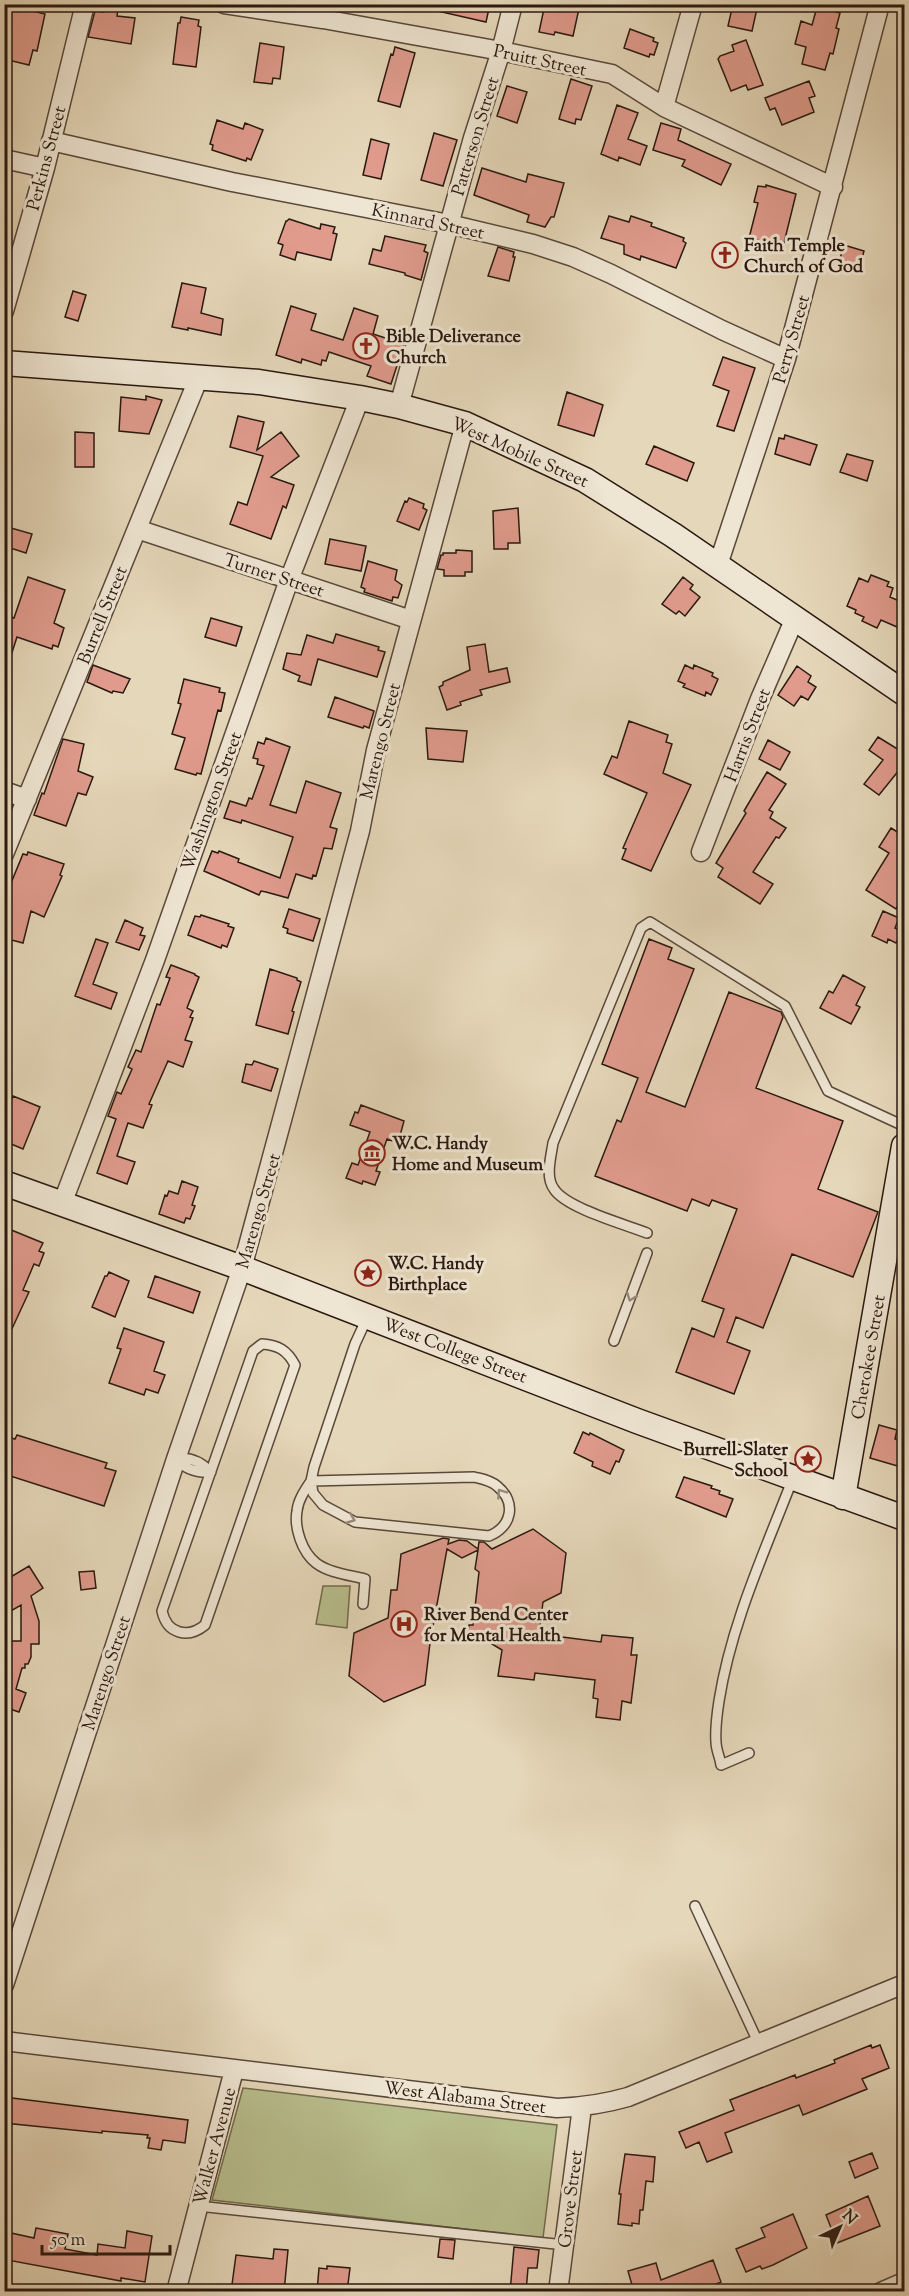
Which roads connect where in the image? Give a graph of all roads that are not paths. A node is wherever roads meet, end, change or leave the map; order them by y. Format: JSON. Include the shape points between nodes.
{"nodes":[{"id":1,"x":85,"y":4,"type":"edge"},
{"id":2,"x":224,"y":4,"type":"edge"},
{"id":3,"x":513,"y":4,"type":"edge"},
{"id":4,"x":693,"y":4,"type":"edge"},
{"id":5,"x":880,"y":4,"type":"edge"},
{"id":6,"x":501,"y":51,"type":"junction"},
{"id":7,"x":664,"y":107,"type":"junction"},
{"id":8,"x":51,"y":141,"type":"junction"},
{"id":9,"x":4,"y":159,"type":"edge"},
{"id":10,"x":45,"y":168,"type":"junction"},
{"id":11,"x":833,"y":187,"type":"junction"},
{"id":12,"x":449,"y":224,"type":"junction"},
{"id":13,"x":4,"y":311,"type":"edge"},
{"id":14,"x":786,"y":359,"type":"junction"},
{"id":15,"x":4,"y":363,"type":"edge"},
{"id":16,"x":199,"y":377,"type":"junction"},
{"id":17,"x":360,"y":398,"type":"junction"},
{"id":18,"x":399,"y":406,"type":"junction"},
{"id":19,"x":465,"y":424,"type":"junction"},
{"id":20,"x":137,"y":529,"type":"junction"},
{"id":21,"x":718,"y":565,"type":"junction"},
{"id":22,"x":290,"y":580,"type":"junction"},
{"id":23,"x":795,"y":618,"type":"junction"},
{"id":24,"x":411,"y":620,"type":"junction"},
{"id":25,"x":904,"y":693,"type":"edge"},
{"id":26,"x":4,"y":791,"type":"edge"},
{"id":27,"x":27,"y":799,"type":"junction"},
{"id":28,"x":701,"y":852,"type":"dead end"},
{"id":29,"x":4,"y":854,"type":"edge"},
{"id":30,"x":904,"y":1126,"type":"edge"},
{"id":31,"x":904,"y":1146,"type":"edge"},
{"id":32,"x":4,"y":1183,"type":"edge"},
{"id":33,"x":62,"y":1204,"type":"junction"},
{"id":34,"x":646,"y":1233,"type":"dead end"},
{"id":35,"x":647,"y":1253,"type":"dead end"},
{"id":36,"x":242,"y":1268,"type":"junction"},
{"id":37,"x":368,"y":1316,"type":"junction"},
{"id":38,"x":614,"y":1341,"type":"dead end"},
{"id":39,"x":176,"y":1460,"type":"junction"},
{"id":40,"x":211,"y":1472,"type":"junction"},
{"id":41,"x":793,"y":1478,"type":"junction"},
{"id":42,"x":311,"y":1482,"type":"junction"},
{"id":43,"x":843,"y":1497,"type":"junction"},
{"id":44,"x":904,"y":1518,"type":"edge"},
{"id":45,"x":904,"y":1558,"type":"edge"},
{"id":46,"x":904,"y":1564,"type":"edge"},
{"id":47,"x":363,"y":1604,"type":"dead end"},
{"id":48,"x":748,"y":1753,"type":"dead end"},
{"id":49,"x":695,"y":1906,"type":"dead end"},
{"id":50,"x":904,"y":1984,"type":"edge"},
{"id":51,"x":4,"y":1985,"type":"edge"},
{"id":52,"x":4,"y":2041,"type":"edge"},
{"id":53,"x":758,"y":2042,"type":"junction"},
{"id":54,"x":234,"y":2070,"type":"junction"},
{"id":55,"x":582,"y":2107,"type":"junction"},
{"id":56,"x":198,"y":2206,"type":"junction"},
{"id":57,"x":565,"y":2245,"type":"junction"},
{"id":58,"x":904,"y":2282,"type":"edge"},
{"id":59,"x":176,"y":2292,"type":"edge"},
{"id":60,"x":558,"y":2292,"type":"edge"},
{"id":61,"x":881,"y":2292,"type":"edge"}],
"edges":[{"from":1,"to":8,"type":"street","name":"Perkins Street"},
{"from":2,"to":6,"type":"street","name":"Pruitt Street"},
{"from":3,"to":6,"type":"street","name":"Patterson Street"},
{"from":4,"to":7,"type":"street"},
{"from":5,"to":11,"type":"street","name":"Perry Street"},
{"from":6,"to":7,"type":"street","name":"Pruitt Street","via":[[612,74]]},
{"from":6,"to":12,"type":"street","name":"Patterson Street"},
{"from":7,"to":11,"type":"street","name":"Pruitt Street"},
{"from":8,"to":10,"type":"street","name":"Perkins Street"},
{"from":8,"to":12,"type":"street","name":"Kinnard Street","via":[[232,182]]},
{"from":9,"to":10,"type":"street"},
{"from":10,"to":13,"type":"street","name":"Perkins Street"},
{"from":11,"to":14,"type":"street","name":"Perry Street"},
{"from":12,"to":14,"type":"street","name":"Kinnard Street","via":[[573,257]]},
{"from":12,"to":18,"type":"street","name":"Patterson Street"},
{"from":14,"to":21,"type":"street","name":"Perry Street"},
{"from":15,"to":16,"type":"street","name":"West Mobile Street"},
{"from":16,"to":17,"type":"street","name":"West Mobile Street"},
{"from":16,"to":20,"type":"street","name":"Burrell Street"},
{"from":17,"to":18,"type":"street","name":"West Mobile Street"},
{"from":17,"to":22,"type":"street","name":"Washington Street"},
{"from":18,"to":19,"type":"street","name":"West Mobile Street"},
{"from":19,"to":21,"type":"street","name":"West Mobile Street","via":[[585,480]]},
{"from":19,"to":24,"type":"street","name":"Marengo Street"},
{"from":20,"to":22,"type":"street","name":"Turner Street"},
{"from":20,"to":27,"type":"street","name":"Burrell Street"},
{"from":21,"to":23,"type":"street","name":"West Mobile Street"},
{"from":22,"to":24,"type":"street","name":"Turner Street"},
{"from":22,"to":33,"type":"street","name":"Washington Street"},
{"from":23,"to":25,"type":"street","name":"West Mobile Street"},
{"from":23,"to":28,"type":"street","name":"Harris Street"},
{"from":24,"to":36,"type":"street","name":"Marengo Street","via":[[376,750],[360,831]]},
{"from":26,"to":27,"type":"street"},
{"from":27,"to":29,"type":"street","name":"Burrell Street"},
{"from":30,"to":34,"type":"lane","via":[[828,1091],[785,1006],[650,922],[641,928],[636,939],[553,1143],[549,1168],[553,1188],[566,1202]]},
{"from":31,"to":43,"type":"street","name":"Cherokee Street"},
{"from":32,"to":33,"type":"street","name":"West College Street"},
{"from":33,"to":36,"type":"street","name":"West College Street"},
{"from":35,"to":38,"type":"lane","one_way":true},
{"from":36,"to":37,"type":"street","name":"West College Street"},
{"from":36,"to":39,"type":"street","name":"Marengo Street"},
{"from":37,"to":41,"type":"street","name":"West College Street"},
{"from":37,"to":42,"type":"lane","via":[[355,1344]]},
{"from":39,"to":40,"type":"lane","via":[[185,1457],[204,1464]]},
{"from":39,"to":51,"type":"street","name":"Marengo Street"},
{"from":40,"to":40,"type":"lane","via":[[162,1611],[164,1620],[185,1634],[205,1626],[295,1365],[282,1348],[262,1344],[253,1351]]},
{"from":41,"to":43,"type":"street","name":"West College Street"},
{"from":41,"to":48,"type":"lane","via":[[755,1576],[723,1676],[716,1743],[721,1765]]},
{"from":42,"to":42,"type":"lane","one_way":true,"via":[[313,1493],[324,1505],[355,1522],[489,1536],[501,1531],[510,1511],[498,1486],[474,1477]]},
{"from":42,"to":47,"type":"lane","via":[[296,1512],[305,1550],[315,1563],[329,1570],[365,1579]]},
{"from":43,"to":44,"type":"street","name":"West College Street"},
{"from":45,"to":46,"type":"lane"},
{"from":49,"to":53,"type":"lane"},
{"from":50,"to":53,"type":"street","name":"West Alabama Street"},
{"from":52,"to":54,"type":"street","name":"West Alabama Street"},
{"from":53,"to":55,"type":"street","name":"West Alabama Street","via":[[628,2097]]},
{"from":54,"to":55,"type":"street","name":"West Alabama Street","via":[[557,2108]]},
{"from":54,"to":56,"type":"street","name":"Walker Avenue"},
{"from":55,"to":57,"type":"street","name":"Grove Street"},
{"from":56,"to":57,"type":"lane"},
{"from":56,"to":59,"type":"street","name":"Walker Avenue"},
{"from":57,"to":60,"type":"street","name":"Grove Street"},
{"from":58,"to":61,"type":"street"}]}
